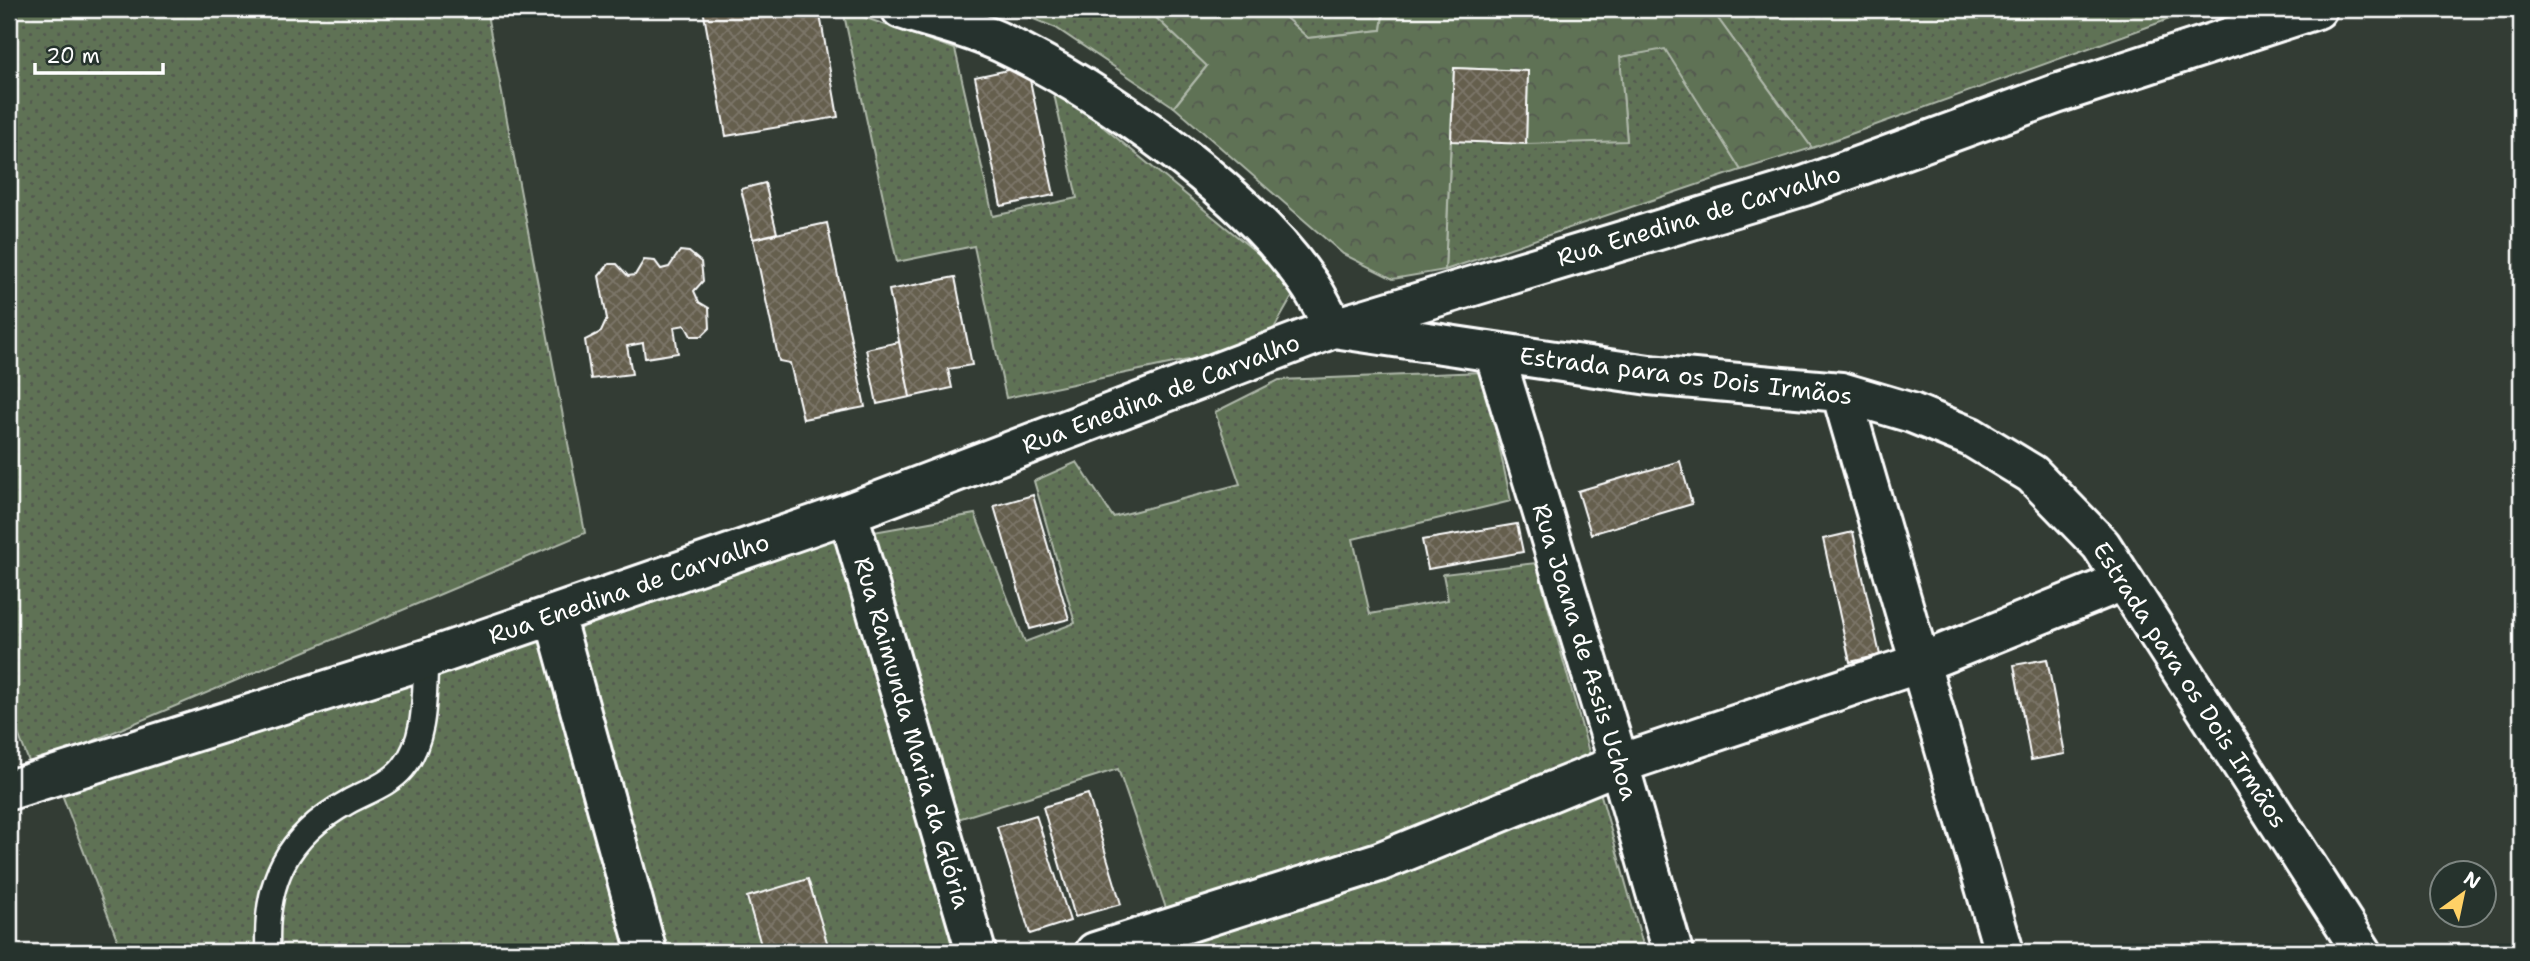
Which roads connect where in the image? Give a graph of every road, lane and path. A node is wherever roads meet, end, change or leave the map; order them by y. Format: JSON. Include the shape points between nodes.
{"nodes":[{"id":1,"x":901,"y":9,"type":"edge"},
{"id":2,"x":2317,"y":9,"type":"edge"},
{"id":3,"x":1334,"y":328,"type":"junction"},
{"id":4,"x":1494,"y":352,"type":"junction"},
{"id":5,"x":1841,"y":392,"type":"junction"},
{"id":6,"x":848,"y":513,"type":"junction"},
{"id":7,"x":2123,"y":581,"type":"junction"},
{"id":8,"x":554,"y":615,"type":"junction"},
{"id":9,"x":426,"y":659,"type":"junction"},
{"id":10,"x":1920,"y":663,"type":"junction"},
{"id":11,"x":1619,"y":764,"type":"junction"},
{"id":12,"x":9,"y":790,"type":"edge"},
{"id":13,"x":268,"y":952,"type":"edge"},
{"id":14,"x":648,"y":952,"type":"edge"},
{"id":15,"x":976,"y":952,"type":"edge"},
{"id":16,"x":1095,"y":952,"type":"edge"},
{"id":17,"x":1672,"y":952,"type":"edge"},
{"id":18,"x":2004,"y":952,"type":"edge"},
{"id":19,"x":2362,"y":952,"type":"edge"}],
"edges":[{"from":1,"to":3,"type":"street","via":[[1000,42],[1109,106],[1169,148],[1236,200],[1307,281]]},
{"from":2,"to":3,"type":"street","name":"Rua Enedina de Carvalho","via":[[2056,94],[1804,186]]},
{"from":3,"to":4,"type":"street","name":"Estrada para os Dois Irmãos"},
{"from":3,"to":6,"type":"street","name":"Rua Enedina de Carvalho"},
{"from":4,"to":5,"type":"street","name":"Estrada para os Dois Irmãos","via":[[1649,375]]},
{"from":4,"to":11,"type":"street","name":"Rua Joana de Assis Uchoa"},
{"from":5,"to":7,"type":"street","name":"Estrada para os Dois Irmãos","via":[[1972,437],[2032,474],[2101,545]]},
{"from":5,"to":10,"type":"street"},
{"from":6,"to":8,"type":"street","name":"Rua Enedina de Carvalho"},
{"from":6,"to":15,"type":"street","name":"Rua Raimunda Maria da Glória"},
{"from":7,"to":10,"type":"street"},
{"from":7,"to":19,"type":"street","name":"Estrada para os Dois Irmãos"},
{"from":8,"to":9,"type":"street","name":"Rua Enedina de Carvalho"},
{"from":8,"to":14,"type":"street"},
{"from":9,"to":12,"type":"street","name":"Rua Enedina de Carvalho"},
{"from":9,"to":13,"type":"lane","via":[[421,724],[407,761],[391,779],[323,817],[290,849],[271,896]]},
{"from":10,"to":11,"type":"street"},
{"from":10,"to":18,"type":"street"},
{"from":11,"to":16,"type":"street","via":[[1379,862]]},
{"from":11,"to":17,"type":"street","name":"Rua Joana de Assis Uchoa"}]}
